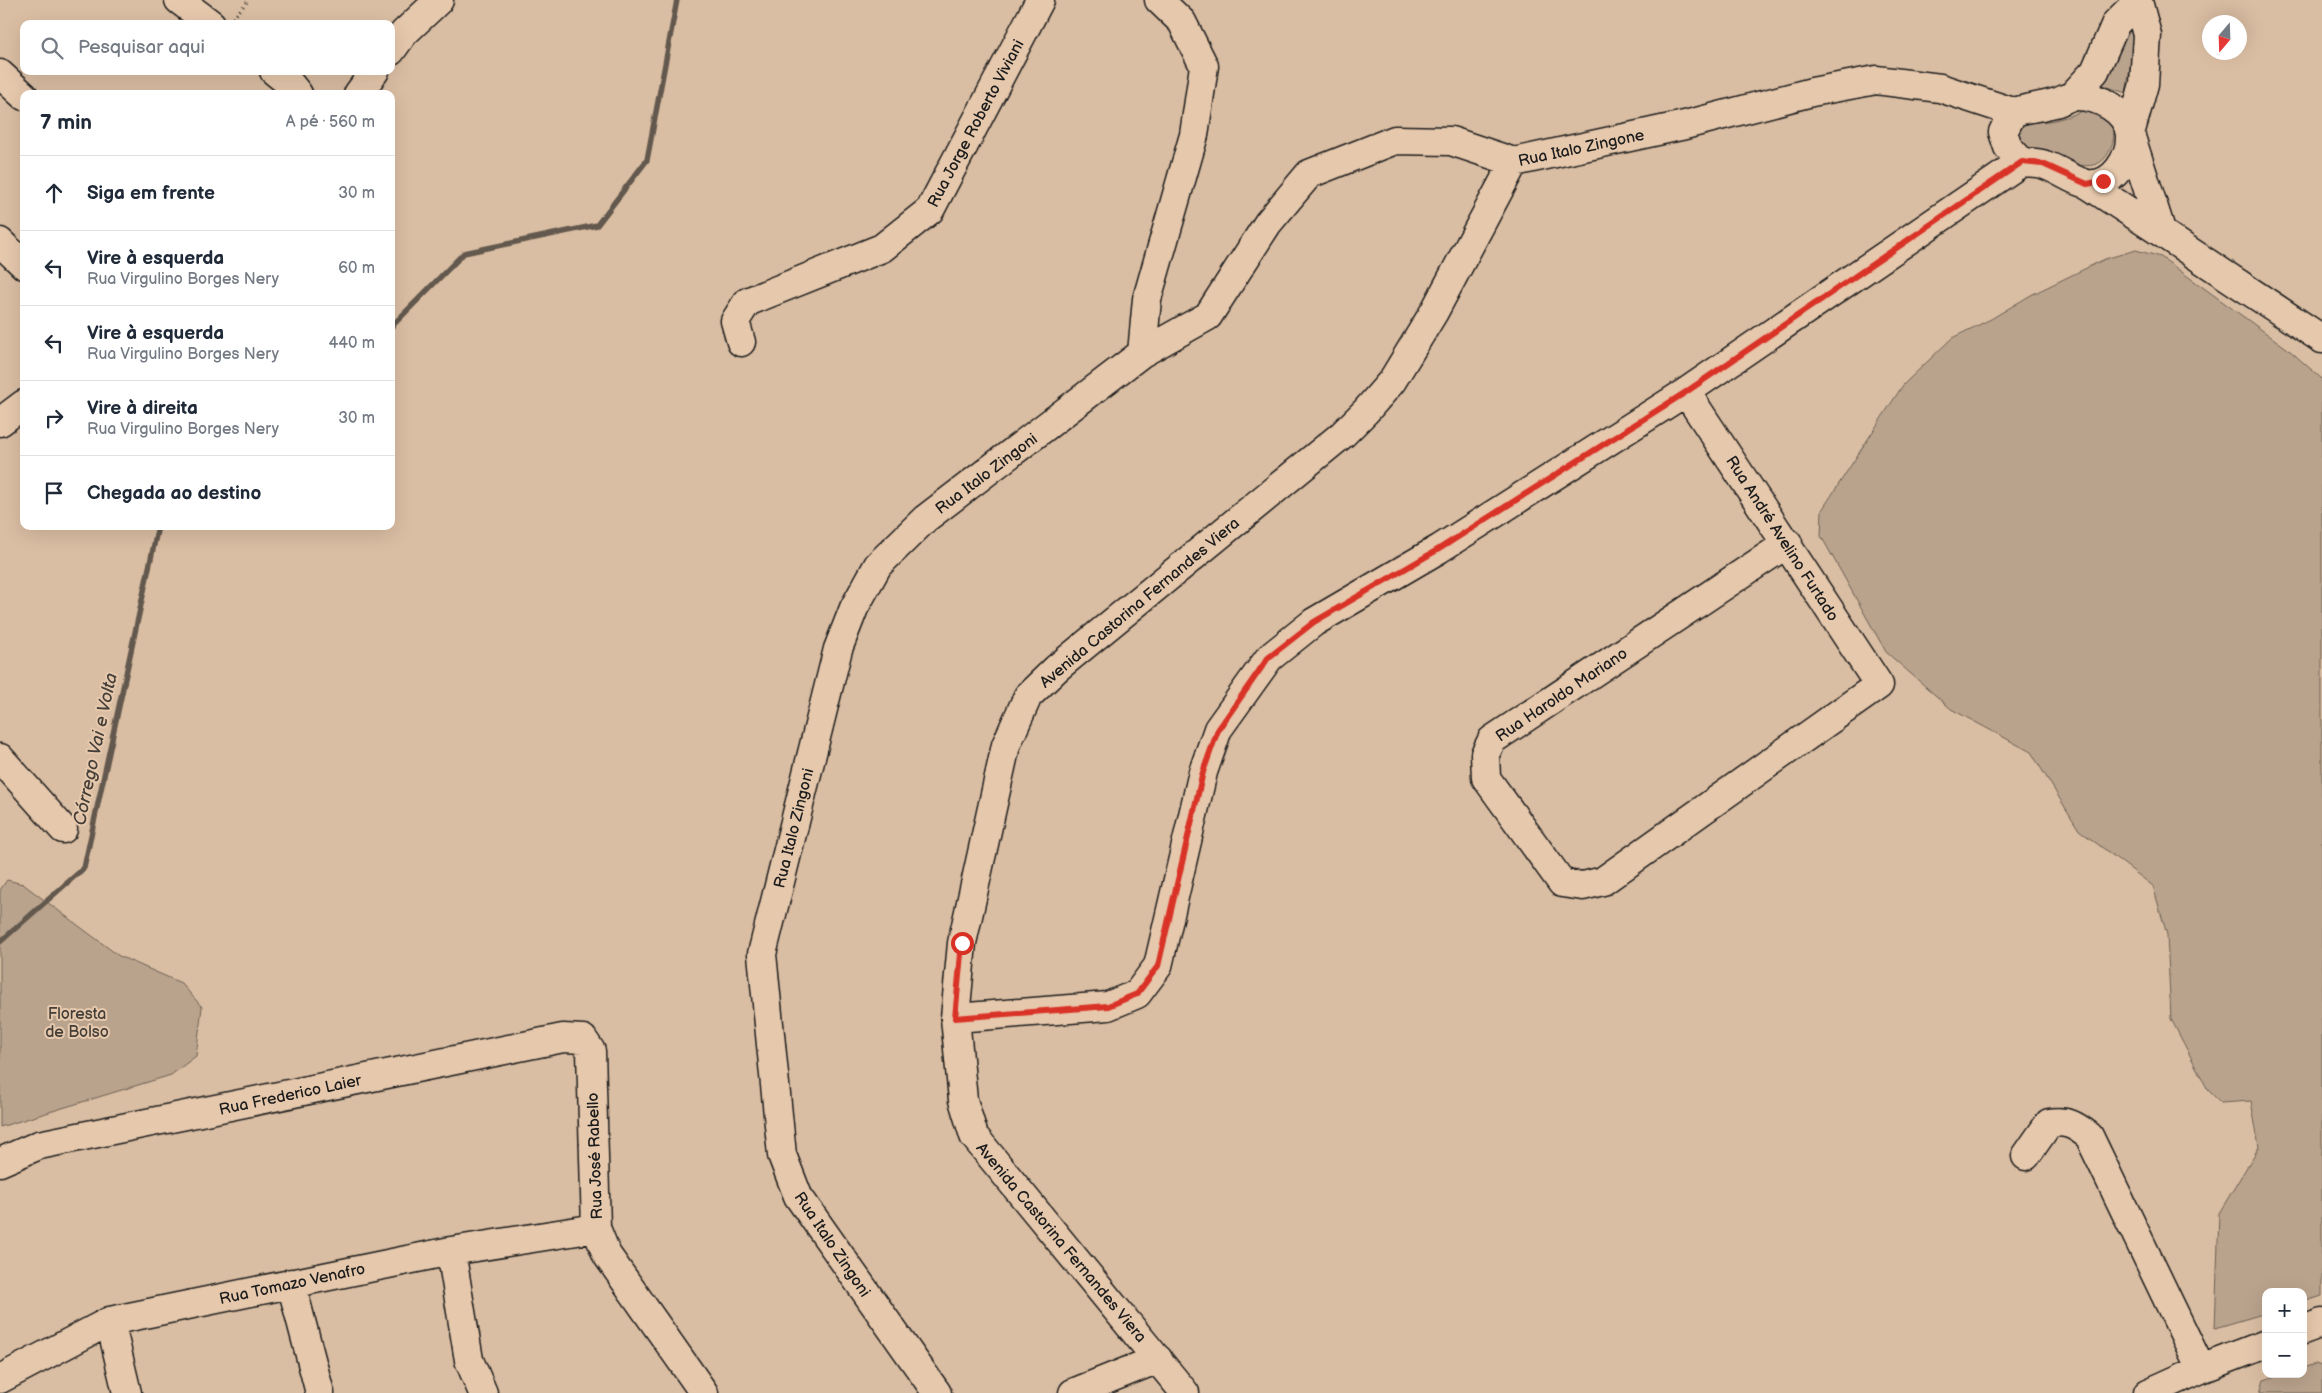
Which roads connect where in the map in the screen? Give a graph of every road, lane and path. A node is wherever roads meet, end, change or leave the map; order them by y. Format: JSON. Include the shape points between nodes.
{"nodes":[{"id":1,"x":179,"y":0,"type":"edge"},
{"id":2,"x":249,"y":0,"type":"edge"},
{"id":3,"x":439,"y":0,"type":"edge"},
{"id":4,"x":1040,"y":0,"type":"edge"},
{"id":5,"x":1159,"y":0,"type":"edge"},
{"id":6,"x":2138,"y":1,"type":"edge"},
{"id":7,"x":206,"y":20,"type":"edge"},
{"id":8,"x":232,"y":20,"type":"edge"},
{"id":9,"x":395,"y":46,"type":"edge"},
{"id":10,"x":0,"y":74,"type":"edge"},
{"id":11,"x":279,"y":75,"type":"edge"},
{"id":12,"x":373,"y":75,"type":"edge"},
{"id":13,"x":295,"y":90,"type":"edge"},
{"id":14,"x":361,"y":90,"type":"edge"},
{"id":15,"x":20,"y":92,"type":"edge"},
{"id":16,"x":2073,"y":95,"type":"junction"},
{"id":17,"x":2013,"y":112,"type":"junction"},
{"id":18,"x":2130,"y":134,"type":"junction"},
{"id":19,"x":1514,"y":162,"type":"junction"},
{"id":20,"x":2022,"y":162,"type":"junction"},
{"id":21,"x":2087,"y":184,"type":"junction"},
{"id":22,"x":2162,"y":233,"type":"junction"},
{"id":23,"x":0,"y":242,"type":"edge"},
{"id":24,"x":20,"y":261,"type":"edge"},
{"id":25,"x":2322,"y":339,"type":"edge"},
{"id":26,"x":741,"y":342,"type":"dead end"},
{"id":27,"x":1142,"y":353,"type":"junction"},
{"id":28,"x":1686,"y":392,"type":"junction"},
{"id":29,"x":20,"y":407,"type":"edge"},
{"id":30,"x":0,"y":422,"type":"edge"},
{"id":31,"x":1788,"y":543,"type":"junction"},
{"id":32,"x":1879,"y":685,"type":"joint"},
{"id":33,"x":0,"y":758,"type":"edge"},
{"id":34,"x":64,"y":829,"type":"dead end"},
{"id":35,"x":955,"y":1018,"type":"junction"},
{"id":36,"x":582,"y":1039,"type":"joint"},
{"id":37,"x":2026,"y":1156,"type":"dead end"},
{"id":38,"x":0,"y":1162,"type":"edge"},
{"id":39,"x":596,"y":1228,"type":"junction"},
{"id":40,"x":451,"y":1251,"type":"junction"},
{"id":41,"x":291,"y":1283,"type":"junction"},
{"id":42,"x":110,"y":1321,"type":"junction"},
{"id":43,"x":2322,"y":1323,"type":"edge"},
{"id":44,"x":2307,"y":1329,"type":"edge"},
{"id":45,"x":2262,"y":1346,"type":"edge"},
{"id":46,"x":1158,"y":1359,"type":"junction"},
{"id":47,"x":2200,"y":1369,"type":"junction"},
{"id":48,"x":0,"y":1379,"type":"edge"},
{"id":49,"x":127,"y":1393,"type":"edge"},
{"id":50,"x":320,"y":1393,"type":"edge"},
{"id":51,"x":483,"y":1393,"type":"edge"},
{"id":52,"x":704,"y":1393,"type":"edge"},
{"id":53,"x":936,"y":1393,"type":"edge"},
{"id":54,"x":1073,"y":1393,"type":"edge"},
{"id":55,"x":1184,"y":1393,"type":"edge"},
{"id":56,"x":2148,"y":1393,"type":"edge"}],
"edges":[{"from":1,"to":7,"type":"street"},
{"from":2,"to":8,"type":"path"},
{"from":3,"to":9,"type":"street"},
{"from":4,"to":26,"type":"street","name":"Rua Jorge Roberto Viviani","via":[[930,210],[882,248],[747,302],[735,321]]},
{"from":5,"to":27,"type":"street","via":[[1182,22],[1204,66],[1194,135],[1147,299]]},
{"from":6,"to":16,"type":"street","via":[[2116,23],[2095,71]]},
{"from":6,"to":18,"type":"street","via":[[2147,35],[2144,84]]},
{"from":10,"to":15,"type":"street"},
{"from":11,"to":13,"type":"street"},
{"from":12,"to":14,"type":"street"},
{"from":16,"to":17,"type":"street","via":[[2058,102]]},
{"from":16,"to":18,"type":"street","via":[[2091,97],[2112,107],[2121,114]]},
{"from":17,"to":19,"type":"street","name":"Rua Italo Zingone","via":[[1940,88],[1876,80]]},
{"from":17,"to":20,"type":"street","via":[[2002,132],[2008,147]]},
{"from":18,"to":21,"type":"street","via":[[2125,159],[2117,173],[2103,181]]},
{"from":18,"to":22,"type":"street"},
{"from":19,"to":27,"type":"street","name":"Rua Italo Zingone","via":[[1451,141],[1395,140],[1309,174],[1268,223],[1208,316]]},
{"from":19,"to":35,"type":"street","name":"Avenida Castorina Fernandes Viera","via":[[1434,312],[1392,381],[1366,411],[1343,434],[1057,668],[1028,696],[1006,745],[962,943]]},
{"from":20,"to":21,"type":"street","via":[[2043,164]]},
{"from":20,"to":28,"type":"street"},
{"from":21,"to":22,"type":"street"},
{"from":22,"to":25,"type":"street"},
{"from":23,"to":24,"type":"street"},
{"from":27,"to":53,"type":"street","name":"Rua Italo Zingoni","via":[[925,519],[878,565],[854,608],[838,649],[762,954],[782,1155],[798,1196]]},
{"from":28,"to":31,"type":"street","name":"Rua André Avelino Furtado"},
{"from":28,"to":35,"type":"street","via":[[1439,549],[1314,622],[1268,658],[1218,730],[1203,772],[1158,966],[1137,994],[1108,1006]]},
{"from":29,"to":30,"type":"street"},
{"from":31,"to":32,"type":"street","name":"Rua André Avelino Furtado"},
{"from":31,"to":32,"type":"street","name":"Rua Haroldo Mariano","via":[[1492,740],[1485,754],[1486,778],[1562,883],[1583,886],[1603,881]]},
{"from":33,"to":34,"type":"street"},
{"from":35,"to":46,"type":"street","name":"Avenida Castorina Fernandes Viera","via":[[963,1100],[974,1136]]},
{"from":36,"to":38,"type":"street","name":"Rua Frederico Laier","via":[[563,1038],[39,1145]]},
{"from":36,"to":39,"type":"street","name":"Rua José Rabello","via":[[591,1052]]},
{"from":37,"to":47,"type":"street","via":[[2049,1123],[2062,1120],[2089,1136]]},
{"from":39,"to":40,"type":"street","name":"Rua Tomazo Venafro"},
{"from":39,"to":52,"type":"street","name":"Rua José Rabello","via":[[607,1255]]},
{"from":40,"to":41,"type":"street","name":"Rua Tomazo Venafro"},
{"from":40,"to":51,"type":"street","via":[[469,1360]]},
{"from":41,"to":42,"type":"street","name":"Rua Tomazo Venafro"},
{"from":41,"to":50,"type":"street"},
{"from":42,"to":48,"type":"street","name":"Rua Tomazo Venafro"},
{"from":42,"to":49,"type":"street"},
{"from":43,"to":44,"type":"street"},
{"from":45,"to":47,"type":"street"},
{"from":46,"to":54,"type":"street"},
{"from":46,"to":55,"type":"street","name":"Avenida Castorina Fernandes Viera"},
{"from":47,"to":56,"type":"street"}]}
